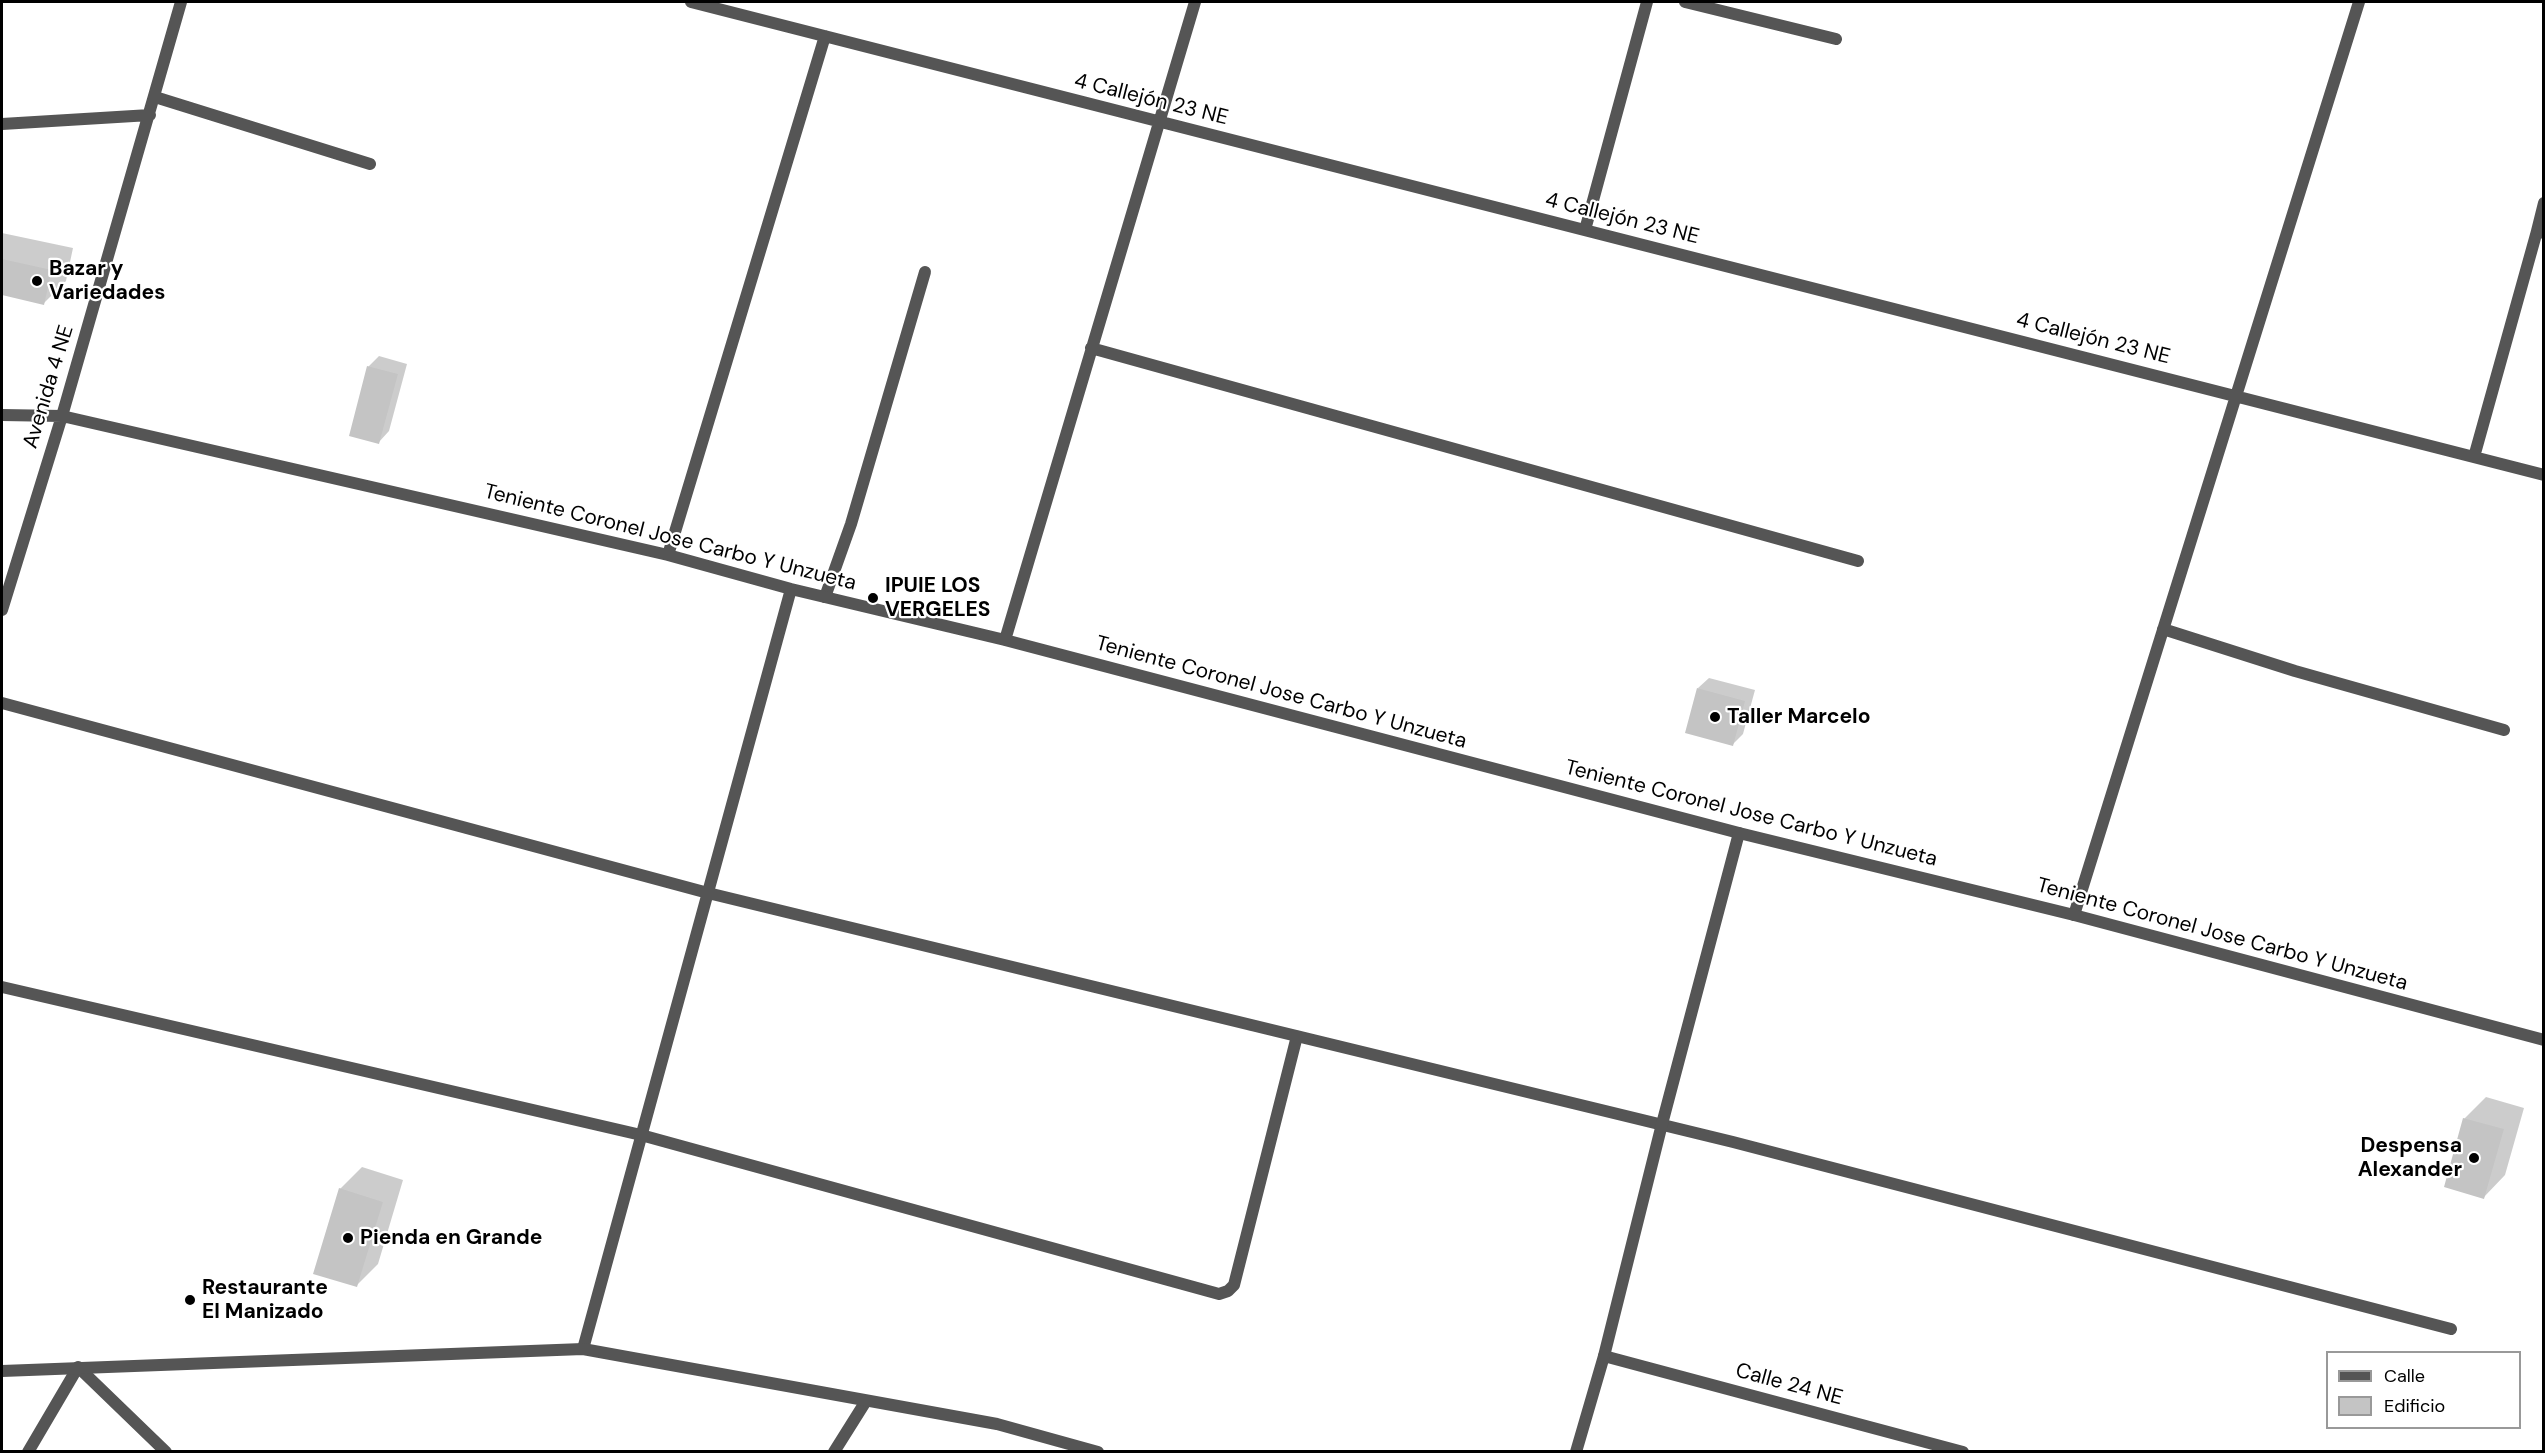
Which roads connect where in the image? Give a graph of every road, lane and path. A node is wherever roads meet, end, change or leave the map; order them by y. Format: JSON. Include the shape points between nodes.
{"nodes":[{"id":1,"x":181,"y":2,"type":"edge"},
{"id":2,"x":691,"y":2,"type":"edge"},
{"id":3,"x":1195,"y":2,"type":"edge"},
{"id":4,"x":1647,"y":2,"type":"edge"},
{"id":5,"x":1685,"y":2,"type":"edge"},
{"id":6,"x":2359,"y":2,"type":"edge"},
{"id":7,"x":825,"y":36,"type":"junction"},
{"id":8,"x":1836,"y":39,"type":"dead end"},
{"id":9,"x":155,"y":97,"type":"junction"},
{"id":10,"x":150,"y":115,"type":"junction"},
{"id":11,"x":1159,"y":122,"type":"junction"},
{"id":12,"x":2,"y":124,"type":"edge"},
{"id":13,"x":370,"y":164,"type":"dead end"},
{"id":14,"x":2544,"y":203,"type":"edge"},
{"id":15,"x":1586,"y":230,"type":"junction"},
{"id":16,"x":2540,"y":232,"type":"edge"},
{"id":17,"x":925,"y":272,"type":"dead end"},
{"id":18,"x":1091,"y":348,"type":"junction"},
{"id":19,"x":2237,"y":395,"type":"junction"},
{"id":20,"x":2,"y":415,"type":"edge"},
{"id":21,"x":62,"y":416,"type":"junction"},
{"id":22,"x":2475,"y":457,"type":"junction"},
{"id":23,"x":2544,"y":475,"type":"edge"},
{"id":24,"x":668,"y":555,"type":"junction"},
{"id":25,"x":1858,"y":561,"type":"dead end"},
{"id":26,"x":791,"y":589,"type":"junction"},
{"id":27,"x":825,"y":597,"type":"junction"},
{"id":28,"x":2,"y":610,"type":"edge"},
{"id":29,"x":2163,"y":629,"type":"junction"},
{"id":30,"x":1005,"y":640,"type":"junction"},
{"id":31,"x":2,"y":703,"type":"edge"},
{"id":32,"x":2504,"y":730,"type":"dead end"},
{"id":33,"x":1739,"y":833,"type":"junction"},
{"id":34,"x":708,"y":893,"type":"junction"},
{"id":35,"x":2074,"y":915,"type":"junction"},
{"id":36,"x":2,"y":987,"type":"edge"},
{"id":37,"x":1297,"y":1036,"type":"junction"},
{"id":38,"x":2544,"y":1040,"type":"edge"},
{"id":39,"x":1662,"y":1124,"type":"junction"},
{"id":40,"x":641,"y":1136,"type":"junction"},
{"id":41,"x":2451,"y":1329,"type":"dead end"},
{"id":42,"x":583,"y":1349,"type":"junction"},
{"id":43,"x":1604,"y":1356,"type":"junction"},
{"id":44,"x":78,"y":1367,"type":"junction"},
{"id":45,"x":2,"y":1371,"type":"edge"},
{"id":46,"x":866,"y":1401,"type":"junction"},
{"id":47,"x":28,"y":1452,"type":"edge"},
{"id":48,"x":166,"y":1452,"type":"edge"},
{"id":49,"x":834,"y":1452,"type":"edge"},
{"id":50,"x":1098,"y":1452,"type":"edge"},
{"id":51,"x":1576,"y":1452,"type":"edge"},
{"id":52,"x":1963,"y":1452,"type":"edge"}],
"edges":[{"from":1,"to":9,"type":"street","name":"Avenida 4 NE"},
{"from":2,"to":7,"type":"street","name":"4 Callejón 23 NE"},
{"from":3,"to":11,"type":"street"},
{"from":4,"to":15,"type":"street"},
{"from":5,"to":8,"type":"street"},
{"from":6,"to":19,"type":"street"},
{"from":7,"to":11,"type":"street","name":"4 Callejón 23 NE"},
{"from":7,"to":24,"type":"street"},
{"from":9,"to":10,"type":"street","name":"Avenida 4 NE"},
{"from":9,"to":13,"type":"street"},
{"from":10,"to":12,"type":"street"},
{"from":10,"to":21,"type":"street","name":"Avenida 4 NE"},
{"from":11,"to":15,"type":"street","name":"4 Callejón 23 NE"},
{"from":11,"to":18,"type":"street"},
{"from":14,"to":16,"type":"street"},
{"from":15,"to":19,"type":"street","name":"4 Callejón 23 NE"},
{"from":16,"to":22,"type":"street"},
{"from":17,"to":27,"type":"street","via":[[851,524]]},
{"from":18,"to":25,"type":"street"},
{"from":18,"to":30,"type":"street"},
{"from":19,"to":22,"type":"street","name":"4 Callejón 23 NE"},
{"from":19,"to":29,"type":"street"},
{"from":20,"to":21,"type":"street","name":"Teniente Coronel Jose Carbo Y Unzueta"},
{"from":21,"to":24,"type":"street","name":"Teniente Coronel Jose Carbo Y Unzueta"},
{"from":21,"to":28,"type":"street","name":"Avenida 4 NE"},
{"from":22,"to":23,"type":"street","name":"4 Callejón 23 NE"},
{"from":24,"to":26,"type":"street","name":"Teniente Coronel Jose Carbo Y Unzueta"},
{"from":26,"to":27,"type":"street","name":"Teniente Coronel Jose Carbo Y Unzueta"},
{"from":26,"to":34,"type":"street"},
{"from":27,"to":30,"type":"street","name":"Teniente Coronel Jose Carbo Y Unzueta"},
{"from":29,"to":32,"type":"street"},
{"from":29,"to":35,"type":"street"},
{"from":30,"to":33,"type":"street","name":"Teniente Coronel Jose Carbo Y Unzueta"},
{"from":31,"to":34,"type":"street"},
{"from":33,"to":35,"type":"street","name":"Teniente Coronel Jose Carbo Y Unzueta"},
{"from":33,"to":39,"type":"street"},
{"from":34,"to":37,"type":"street"},
{"from":34,"to":40,"type":"street"},
{"from":35,"to":38,"type":"street","name":"Teniente Coronel Jose Carbo Y Unzueta"},
{"from":36,"to":40,"type":"street"},
{"from":37,"to":39,"type":"street"},
{"from":37,"to":40,"type":"street","via":[[1234,1285],[1219,1294]]},
{"from":39,"to":41,"type":"street"},
{"from":39,"to":43,"type":"street"},
{"from":40,"to":42,"type":"street"},
{"from":42,"to":44,"type":"street"},
{"from":42,"to":46,"type":"street"},
{"from":43,"to":51,"type":"street"},
{"from":43,"to":52,"type":"street","name":"Calle 24 NE"},
{"from":44,"to":45,"type":"street"},
{"from":44,"to":47,"type":"street"},
{"from":44,"to":48,"type":"street"},
{"from":46,"to":49,"type":"street"},
{"from":46,"to":50,"type":"street","via":[[997,1424]]}]}
